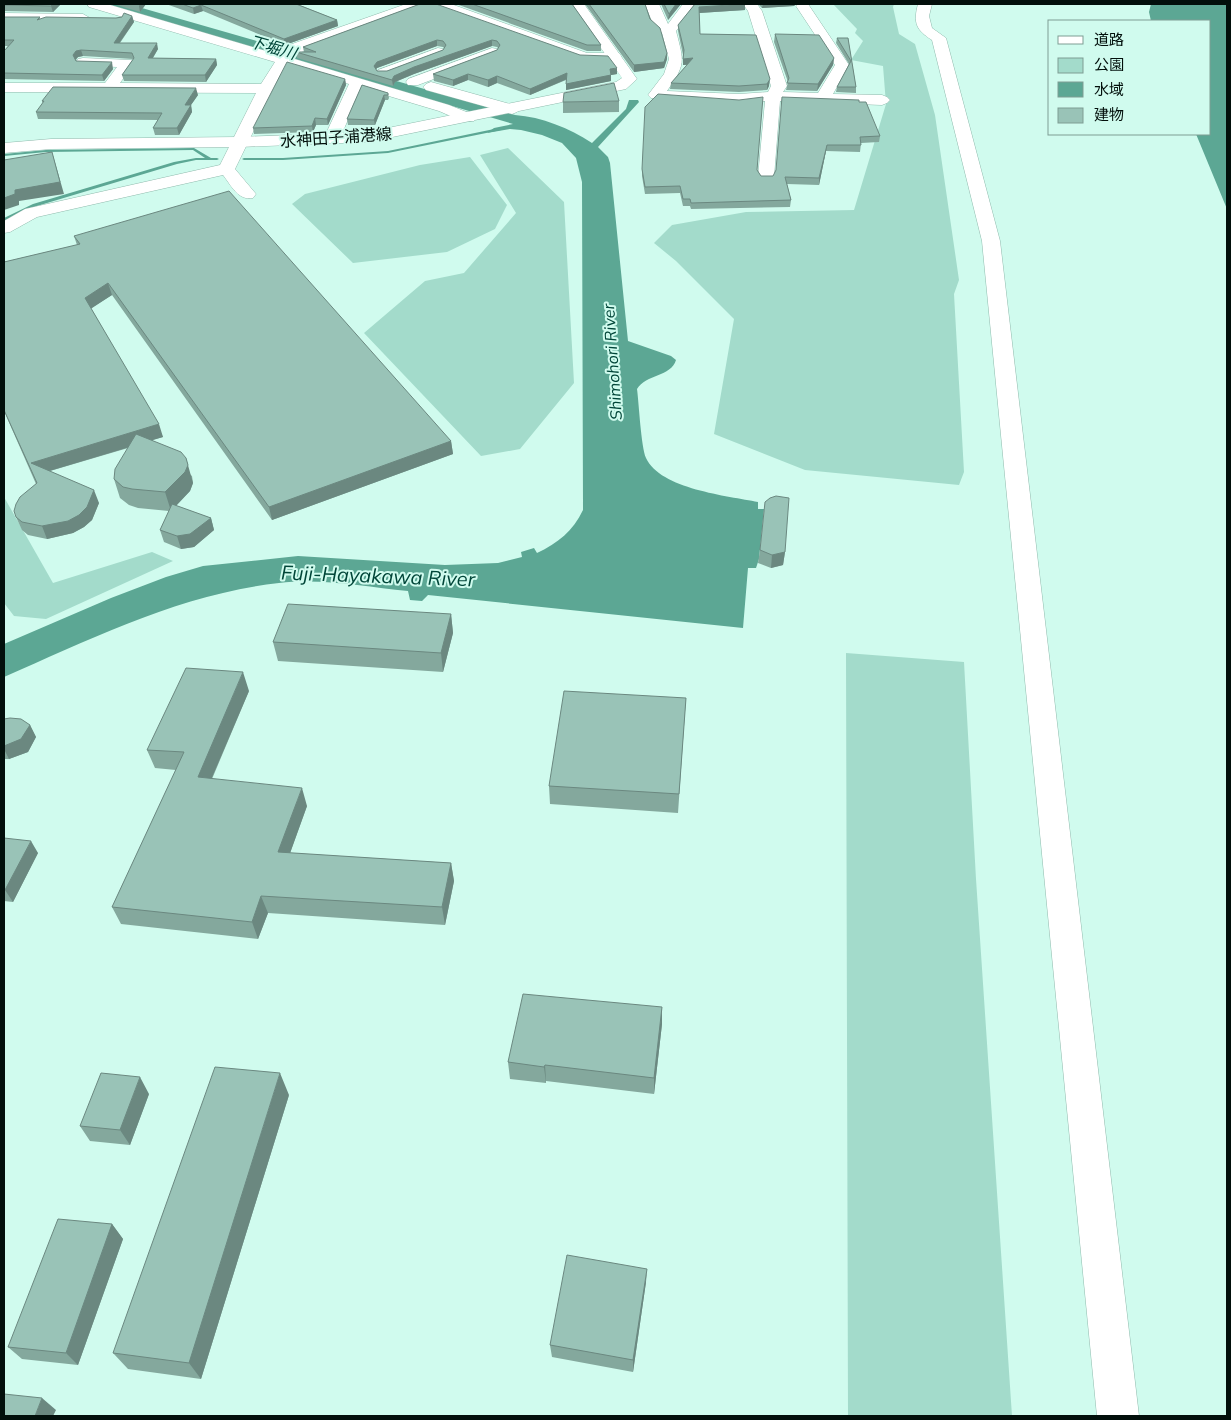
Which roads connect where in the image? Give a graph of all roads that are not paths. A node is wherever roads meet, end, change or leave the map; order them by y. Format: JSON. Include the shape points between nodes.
{"nodes":[{"id":1,"x":9,"y":4,"type":"edge"},
{"id":2,"x":94,"y":4,"type":"edge"},
{"id":3,"x":418,"y":4,"type":"edge"},
{"id":4,"x":439,"y":4,"type":"edge"},
{"id":5,"x":577,"y":4,"type":"edge"},
{"id":6,"x":651,"y":4,"type":"edge"},
{"id":7,"x":690,"y":4,"type":"edge"},
{"id":8,"x":750,"y":4,"type":"edge"},
{"id":9,"x":925,"y":4,"type":"edge"},
{"id":10,"x":802,"y":6,"type":"dead end"},
{"id":11,"x":4,"y":9,"type":"edge"},
{"id":12,"x":4,"y":17,"type":"edge"},
{"id":13,"x":142,"y":18,"type":"junction"},
{"id":14,"x":669,"y":31,"type":"junction"},
{"id":15,"x":278,"y":42,"type":"edge"},
{"id":16,"x":297,"y":47,"type":"junction"},
{"id":17,"x":443,"y":50,"type":"edge"},
{"id":18,"x":492,"y":52,"type":"edge"},
{"id":19,"x":316,"y":53,"type":"edge"},
{"id":20,"x":614,"y":56,"type":"junction"},
{"id":21,"x":279,"y":59,"type":"junction"},
{"id":22,"x":83,"y":62,"type":"edge"},
{"id":23,"x":413,"y":82,"type":"junction"},
{"id":24,"x":357,"y":83,"type":"junction"},
{"id":25,"x":4,"y":86,"type":"edge"},
{"id":26,"x":109,"y":88,"type":"junction"},
{"id":27,"x":266,"y":89,"type":"junction"},
{"id":28,"x":773,"y":96,"type":"junction"},
{"id":29,"x":823,"y":97,"type":"junction"},
{"id":30,"x":882,"y":100,"type":"dead end"},
{"id":31,"x":509,"y":109,"type":"junction"},
{"id":32,"x":473,"y":117,"type":"junction"},
{"id":33,"x":331,"y":140,"type":"junction"},
{"id":34,"x":239,"y":142,"type":"junction"},
{"id":35,"x":4,"y":148,"type":"edge"},
{"id":36,"x":227,"y":169,"type":"junction"},
{"id":37,"x":766,"y":177,"type":"edge"},
{"id":38,"x":247,"y":194,"type":"dead end"},
{"id":39,"x":4,"y":228,"type":"edge"},
{"id":40,"x":1118,"y":1416,"type":"edge"}],
"edges":[{"from":1,"to":11,"type":"street"},
{"from":2,"to":13,"type":"street"},
{"from":3,"to":16,"type":"street"},
{"from":4,"to":20,"type":"street","via":[[586,57]]},
{"from":5,"to":20,"type":"street","name":"水神田子浦港線"},
{"from":6,"to":14,"type":"street","via":[[659,24]]},
{"from":7,"to":14,"type":"street"},
{"from":8,"to":28,"type":"street","via":[[779,86]]},
{"from":9,"to":40,"type":"street","via":[[922,16],[926,30],[939,38],[991,241]]},
{"from":10,"to":29,"type":"street","via":[[842,65]]},
{"from":12,"to":13,"type":"street"},
{"from":13,"to":21,"type":"street"},
{"from":14,"to":28,"type":"street","via":[[676,58],[671,75],[656,95],[739,99]]},
{"from":15,"to":16,"type":"street"},
{"from":16,"to":19,"type":"street"},
{"from":16,"to":21,"type":"street"},
{"from":17,"to":23,"type":"street","via":[[378,71]]},
{"from":18,"to":23,"type":"street"},
{"from":20,"to":31,"type":"street","name":"水神田子浦港線","via":[[630,79],[621,86]]},
{"from":21,"to":24,"type":"street"},
{"from":21,"to":27,"type":"street"},
{"from":22,"to":26,"type":"street","via":[[127,63]]},
{"from":23,"to":31,"type":"street"},
{"from":24,"to":32,"type":"street"},
{"from":24,"to":33,"type":"street"},
{"from":25,"to":26,"type":"street"},
{"from":26,"to":27,"type":"street"},
{"from":27,"to":34,"type":"street"},
{"from":28,"to":29,"type":"street"},
{"from":28,"to":37,"type":"street"},
{"from":29,"to":30,"type":"street"},
{"from":31,"to":32,"type":"street","name":"水神田子浦港線"},
{"from":32,"to":33,"type":"street","name":"水神田子浦港線","via":[[394,133]]},
{"from":33,"to":34,"type":"street","name":"水神田子浦港線"},
{"from":34,"to":35,"type":"street","name":"水神田子浦港線","via":[[51,144]]},
{"from":34,"to":36,"type":"street"},
{"from":36,"to":38,"type":"street"},
{"from":36,"to":39,"type":"street","via":[[31,213]]}]}
